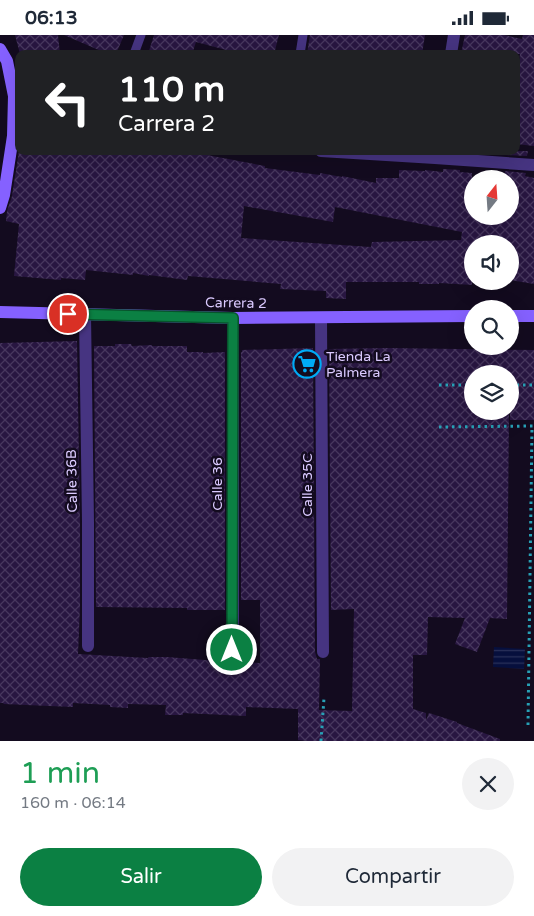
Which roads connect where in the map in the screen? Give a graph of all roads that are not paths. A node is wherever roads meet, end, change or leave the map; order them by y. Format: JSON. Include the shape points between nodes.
{"nodes":[{"id":1,"x":141,"y":35,"type":"edge"},
{"id":2,"x":303,"y":35,"type":"edge"},
{"id":3,"x":454,"y":35,"type":"edge"},
{"id":4,"x":0,"y":49,"type":"edge"},
{"id":5,"x":135,"y":50,"type":"edge"},
{"id":6,"x":301,"y":50,"type":"edge"},
{"id":7,"x":452,"y":50,"type":"edge"},
{"id":8,"x":15,"y":116,"type":"edge"},
{"id":9,"x":15,"y":141,"type":"edge"},
{"id":10,"x":436,"y":155,"type":"edge"},
{"id":11,"x":534,"y":165,"type":"edge"},
{"id":12,"x":0,"y":208,"type":"edge"},
{"id":13,"x":0,"y":312,"type":"edge"},
{"id":14,"x":85,"y":315,"type":"junction"},
{"id":15,"x":464,"y":316,"type":"edge"},
{"id":16,"x":519,"y":316,"type":"edge"},
{"id":17,"x":534,"y":316,"type":"edge"},
{"id":18,"x":233,"y":318,"type":"junction"},
{"id":19,"x":321,"y":318,"type":"junction"},
{"id":20,"x":88,"y":646,"type":"dead end"},
{"id":21,"x":232,"y":650,"type":"dead end"},
{"id":22,"x":323,"y":652,"type":"dead end"}],
"edges":[{"from":1,"to":5,"type":"lane"},
{"from":2,"to":6,"type":"lane"},
{"from":3,"to":7,"type":"street"},
{"from":4,"to":8,"type":"street","via":[[7,61]]},
{"from":9,"to":12,"type":"street"},
{"from":10,"to":11,"type":"street"},
{"from":13,"to":14,"type":"street","name":"Carrera 2"},
{"from":14,"to":18,"type":"street","name":"Carrera 2"},
{"from":14,"to":20,"type":"street","name":"Calle 36B"},
{"from":15,"to":19,"type":"street","name":"Carrera 2"},
{"from":16,"to":17,"type":"street"},
{"from":18,"to":19,"type":"street","name":"Carrera 2"},
{"from":18,"to":21,"type":"street","name":"Calle 36"},
{"from":19,"to":22,"type":"street","name":"Calle 35C"}]}
